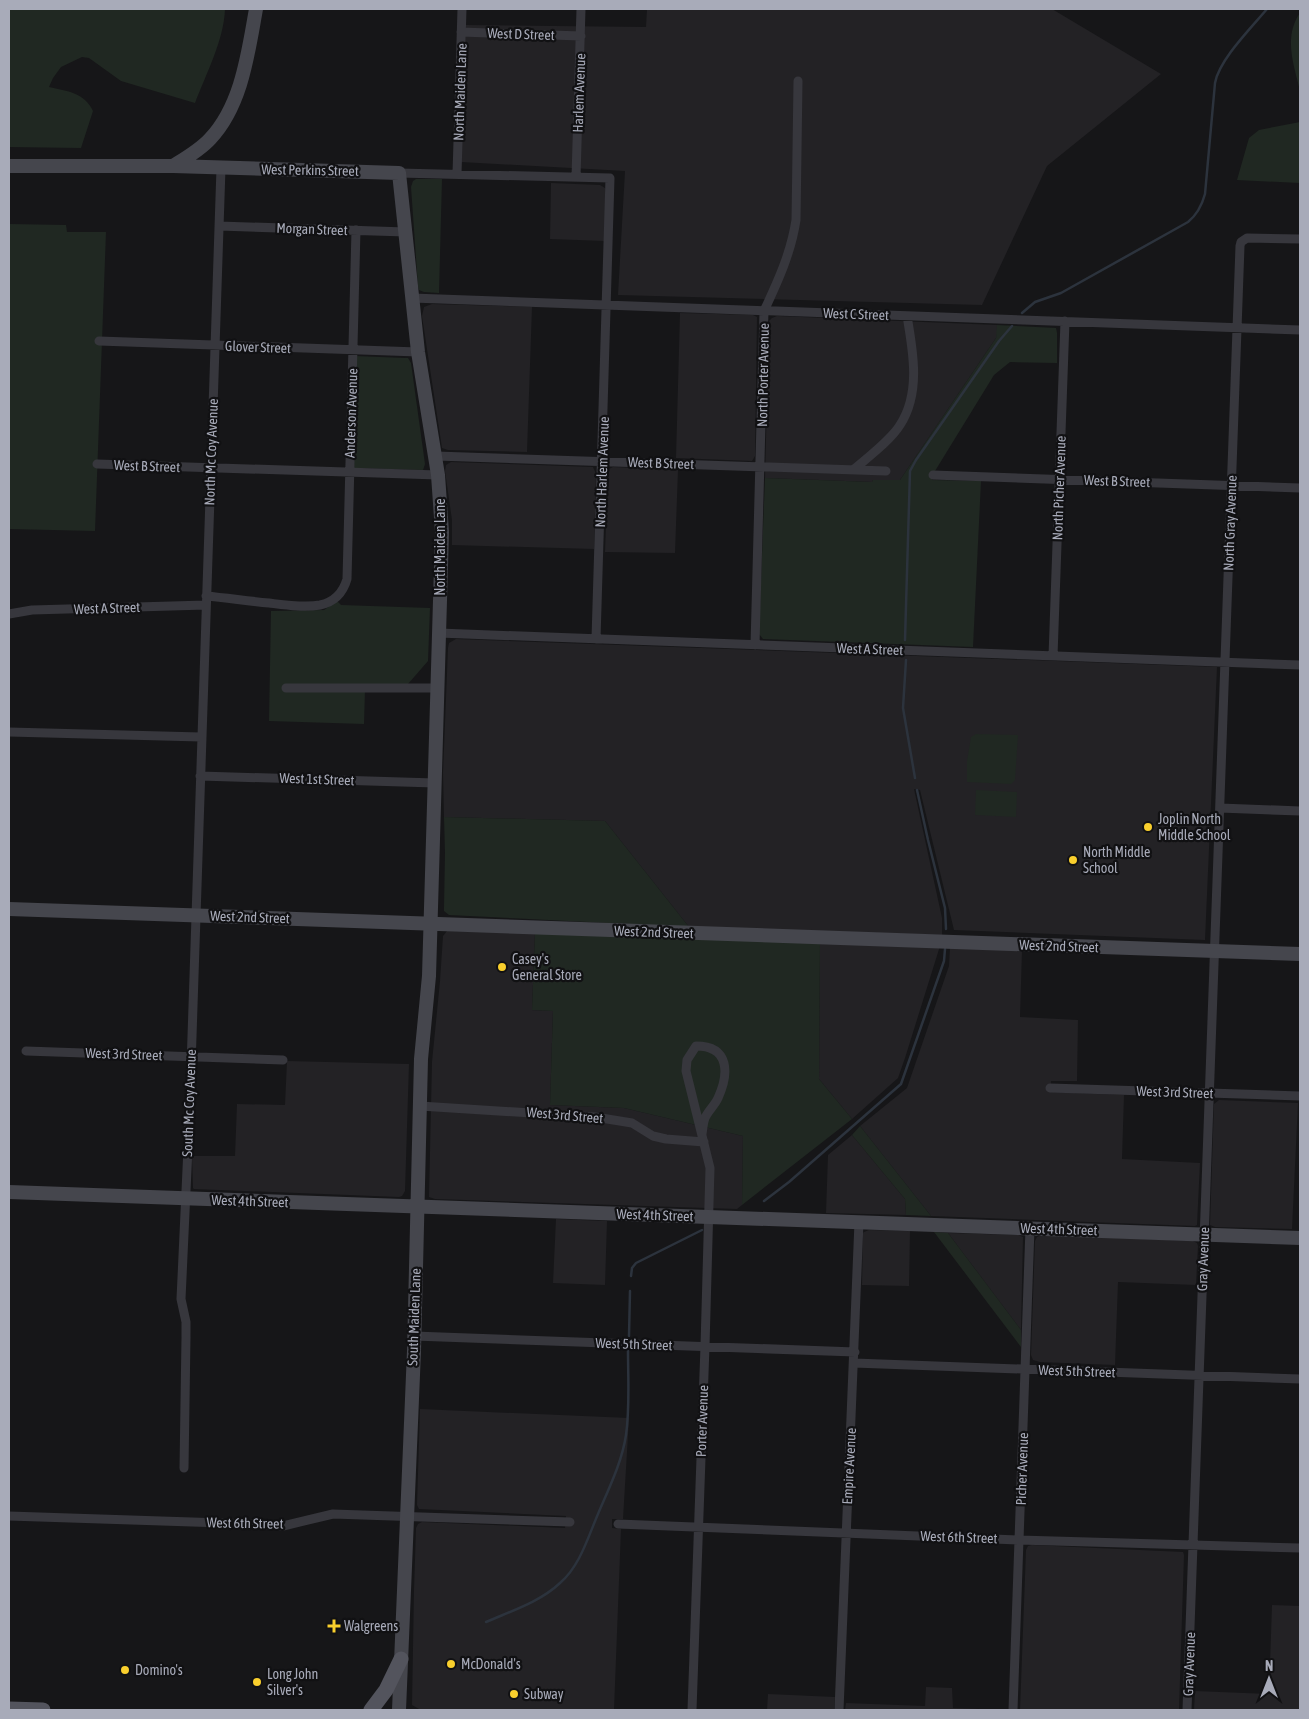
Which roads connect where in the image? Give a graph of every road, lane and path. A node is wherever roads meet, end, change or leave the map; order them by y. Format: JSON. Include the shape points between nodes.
{"nodes":[{"id":1,"x":256,"y":9,"type":"edge"},
{"id":2,"x":462,"y":9,"type":"edge"},
{"id":3,"x":581,"y":9,"type":"edge"},
{"id":4,"x":461,"y":32,"type":"junction"},
{"id":5,"x":580,"y":36,"type":"junction"},
{"id":6,"x":798,"y":80,"type":"dead end"},
{"id":7,"x":9,"y":166,"type":"edge"},
{"id":8,"x":173,"y":166,"type":"junction"},
{"id":9,"x":221,"y":168,"type":"junction"},
{"id":10,"x":399,"y":173,"type":"junction"},
{"id":11,"x":457,"y":174,"type":"junction"},
{"id":12,"x":576,"y":177,"type":"junction"},
{"id":13,"x":219,"y":226,"type":"junction"},
{"id":14,"x":356,"y":230,"type":"junction"},
{"id":15,"x":406,"y":232,"type":"junction"},
{"id":16,"x":1300,"y":239,"type":"edge"},
{"id":17,"x":412,"y":298,"type":"junction"},
{"id":18,"x":608,"y":305,"type":"junction"},
{"id":19,"x":764,"y":311,"type":"junction"},
{"id":20,"x":907,"y":316,"type":"junction"},
{"id":21,"x":1065,"y":321,"type":"junction"},
{"id":22,"x":1237,"y":328,"type":"junction"},
{"id":23,"x":1300,"y":330,"type":"edge"},
{"id":24,"x":99,"y":341,"type":"dead end"},
{"id":25,"x":214,"y":345,"type":"junction"},
{"id":26,"x":353,"y":350,"type":"junction"},
{"id":27,"x":418,"y":352,"type":"junction"},
{"id":28,"x":436,"y":456,"type":"junction"},
{"id":29,"x":602,"y":461,"type":"junction"},
{"id":30,"x":97,"y":464,"type":"dead end"},
{"id":31,"x":760,"y":467,"type":"junction"},
{"id":32,"x":211,"y":468,"type":"junction"},
{"id":33,"x":853,"y":470,"type":"junction"},
{"id":34,"x":886,"y":471,"type":"dead end"},
{"id":35,"x":349,"y":473,"type":"junction"},
{"id":36,"x":933,"y":475,"type":"dead end"},
{"id":37,"x":438,"y":476,"type":"junction"},
{"id":38,"x":1059,"y":479,"type":"junction"},
{"id":39,"x":1232,"y":486,"type":"junction"},
{"id":40,"x":1300,"y":488,"type":"edge"},
{"id":41,"x":339,"y":594,"type":"joint"},
{"id":42,"x":206,"y":600,"type":"junction"},
{"id":43,"x":9,"y":614,"type":"edge"},
{"id":44,"x":439,"y":633,"type":"junction"},
{"id":45,"x":596,"y":639,"type":"junction"},
{"id":46,"x":755,"y":645,"type":"junction"},
{"id":47,"x":1053,"y":656,"type":"junction"},
{"id":48,"x":1225,"y":662,"type":"junction"},
{"id":49,"x":1300,"y":665,"type":"edge"},
{"id":50,"x":286,"y":688,"type":"dead end"},
{"id":51,"x":437,"y":688,"type":"junction"},
{"id":52,"x":9,"y":732,"type":"edge"},
{"id":53,"x":201,"y":736,"type":"junction"},
{"id":54,"x":200,"y":776,"type":"junction"},
{"id":55,"x":434,"y":783,"type":"junction"},
{"id":56,"x":1220,"y":808,"type":"junction"},
{"id":57,"x":1300,"y":811,"type":"edge"},
{"id":58,"x":9,"y":909,"type":"edge"},
{"id":59,"x":196,"y":916,"type":"junction"},
{"id":60,"x":430,"y":924,"type":"junction"},
{"id":61,"x":1215,"y":951,"type":"junction"},
{"id":62,"x":1300,"y":954,"type":"edge"},
{"id":63,"x":26,"y":1051,"type":"dead end"},
{"id":64,"x":191,"y":1056,"type":"junction"},
{"id":65,"x":283,"y":1060,"type":"dead end"},
{"id":66,"x":1050,"y":1088,"type":"dead end"},
{"id":67,"x":1209,"y":1093,"type":"junction"},
{"id":68,"x":1300,"y":1096,"type":"edge"},
{"id":69,"x":420,"y":1106,"type":"junction"},
{"id":70,"x":703,"y":1138,"type":"junction"},
{"id":71,"x":9,"y":1192,"type":"edge"},
{"id":72,"x":185,"y":1198,"type":"junction"},
{"id":73,"x":418,"y":1206,"type":"junction"},
{"id":74,"x":709,"y":1217,"type":"junction"},
{"id":75,"x":859,"y":1222,"type":"junction"},
{"id":76,"x":1030,"y":1228,"type":"junction"},
{"id":77,"x":1204,"y":1234,"type":"junction"},
{"id":78,"x":1300,"y":1238,"type":"edge"},
{"id":79,"x":414,"y":1336,"type":"junction"},
{"id":80,"x":706,"y":1346,"type":"junction"},
{"id":81,"x":854,"y":1352,"type":"junction"},
{"id":82,"x":854,"y":1363,"type":"junction"},
{"id":83,"x":1026,"y":1369,"type":"junction"},
{"id":84,"x":1199,"y":1375,"type":"junction"},
{"id":85,"x":1300,"y":1379,"type":"edge"},
{"id":86,"x":184,"y":1468,"type":"dead end"},
{"id":87,"x":9,"y":1516,"type":"edge"},
{"id":88,"x":406,"y":1516,"type":"junction"},
{"id":89,"x":570,"y":1522,"type":"dead end"},
{"id":90,"x":618,"y":1524,"type":"dead end"},
{"id":91,"x":698,"y":1528,"type":"junction"},
{"id":92,"x":846,"y":1533,"type":"junction"},
{"id":93,"x":1019,"y":1540,"type":"junction"},
{"id":94,"x":1192,"y":1545,"type":"junction"},
{"id":95,"x":1300,"y":1548,"type":"edge"},
{"id":96,"x":401,"y":1659,"type":"junction"},
{"id":97,"x":9,"y":1709,"type":"edge"},
{"id":98,"x":43,"y":1710,"type":"edge"},
{"id":99,"x":371,"y":1710,"type":"edge"},
{"id":100,"x":399,"y":1710,"type":"edge"},
{"id":101,"x":692,"y":1710,"type":"edge"},
{"id":102,"x":839,"y":1710,"type":"edge"},
{"id":103,"x":1014,"y":1710,"type":"edge"},
{"id":104,"x":1187,"y":1710,"type":"edge"}],
"edges":[{"from":1,"to":8,"type":"street","via":[[230,111],[209,140]]},
{"from":2,"to":4,"type":"street","name":"North Maiden Lane"},
{"from":3,"to":5,"type":"street","name":"Harlem Avenue"},
{"from":4,"to":5,"type":"street","name":"West D Street"},
{"from":4,"to":11,"type":"street","name":"North Maiden Lane"},
{"from":5,"to":12,"type":"street","name":"Harlem Avenue"},
{"from":6,"to":19,"type":"street","name":"North Porter Avenue","via":[[794,229],[787,260]]},
{"from":7,"to":8,"type":"street","name":"West Perkins Street"},
{"from":8,"to":9,"type":"street","name":"West Perkins Street"},
{"from":9,"to":10,"type":"street","name":"West Perkins Street"},
{"from":9,"to":13,"type":"street","name":"North Mc Coy Avenue"},
{"from":10,"to":11,"type":"street","name":"West Perkins Street"},
{"from":10,"to":15,"type":"street","name":"North Maiden Lane"},
{"from":11,"to":12,"type":"street","name":"West Perkins Street"},
{"from":12,"to":18,"type":"street","name":"West Perkins Street","via":[[610,178]]},
{"from":13,"to":14,"type":"street","name":"Morgan Street"},
{"from":13,"to":25,"type":"street","name":"North Mc Coy Avenue"},
{"from":14,"to":15,"type":"street","name":"Morgan Street"},
{"from":14,"to":26,"type":"street","name":"Anderson Avenue"},
{"from":15,"to":17,"type":"street","name":"North Maiden Lane"},
{"from":16,"to":22,"type":"street","name":"North Gray Avenue","via":[[1243,240],[1240,246]]},
{"from":17,"to":18,"type":"street","name":"West C Street"},
{"from":17,"to":27,"type":"street","name":"North Maiden Lane"},
{"from":18,"to":19,"type":"street","name":"West C Street"},
{"from":18,"to":29,"type":"street","name":"North Harlem Avenue"},
{"from":19,"to":20,"type":"street","name":"West C Street"},
{"from":19,"to":31,"type":"street","name":"North Porter Avenue"},
{"from":20,"to":21,"type":"street","name":"West C Street"},
{"from":20,"to":33,"type":"street","via":[[914,376],[905,416],[895,432]]},
{"from":21,"to":22,"type":"street","name":"West C Street"},
{"from":21,"to":38,"type":"street","name":"North Picher Avenue"},
{"from":22,"to":23,"type":"street","name":"West C Street"},
{"from":22,"to":39,"type":"street","name":"North Gray Avenue"},
{"from":24,"to":25,"type":"street","name":"Glover Street"},
{"from":25,"to":26,"type":"street","name":"Glover Street"},
{"from":25,"to":32,"type":"street","name":"North Mc Coy Avenue"},
{"from":26,"to":27,"type":"street","name":"Glover Street"},
{"from":26,"to":35,"type":"street","name":"Anderson Avenue"},
{"from":27,"to":28,"type":"street","name":"North Maiden Lane"},
{"from":28,"to":29,"type":"street","name":"West B Street"},
{"from":28,"to":37,"type":"street","name":"North Maiden Lane"},
{"from":29,"to":31,"type":"street","name":"West B Street"},
{"from":29,"to":45,"type":"street","name":"North Harlem Avenue"},
{"from":30,"to":32,"type":"street","name":"West B Street"},
{"from":31,"to":33,"type":"street","name":"West B Street"},
{"from":31,"to":46,"type":"street","name":"North Porter Avenue"},
{"from":32,"to":35,"type":"street","name":"West B Street"},
{"from":32,"to":42,"type":"street","name":"North Mc Coy Avenue"},
{"from":33,"to":34,"type":"street","name":"West B Street"},
{"from":35,"to":37,"type":"street","name":"West B Street"},
{"from":35,"to":41,"type":"street","name":"Anderson Avenue","via":[[346,579]]},
{"from":36,"to":38,"type":"street","name":"West B Street"},
{"from":37,"to":44,"type":"street","name":"North Maiden Lane","via":[[442,532]]},
{"from":38,"to":39,"type":"street","name":"West B Street"},
{"from":38,"to":47,"type":"street","name":"North Picher Avenue"},
{"from":39,"to":40,"type":"street","name":"West B Street"},
{"from":39,"to":48,"type":"street","name":"North Gray Avenue"},
{"from":41,"to":42,"type":"street","name":"West A Street","via":[[314,606]]},
{"from":42,"to":43,"type":"street","name":"West A Street"},
{"from":42,"to":53,"type":"street","name":"North Mc Coy Avenue"},
{"from":44,"to":45,"type":"street","name":"West A Street"},
{"from":44,"to":51,"type":"street","name":"North Maiden Lane"},
{"from":45,"to":46,"type":"street","name":"West A Street"},
{"from":46,"to":47,"type":"street","name":"West A Street"},
{"from":47,"to":48,"type":"street","name":"West A Street"},
{"from":48,"to":49,"type":"street","name":"West A Street"},
{"from":48,"to":56,"type":"street","name":"North Gray Avenue"},
{"from":50,"to":51,"type":"street"},
{"from":51,"to":55,"type":"street","name":"North Maiden Lane"},
{"from":52,"to":53,"type":"street"},
{"from":53,"to":54,"type":"street","name":"South Mc Coy Avenue"},
{"from":54,"to":55,"type":"street","name":"West 1st Street"},
{"from":54,"to":59,"type":"street","name":"South Mc Coy Avenue"},
{"from":55,"to":60,"type":"street","name":"North Maiden Lane"},
{"from":56,"to":57,"type":"street"},
{"from":56,"to":61,"type":"street","name":"Gray Avenue"},
{"from":58,"to":59,"type":"street","name":"West 2nd Street"},
{"from":59,"to":60,"type":"street","name":"West 2nd Street"},
{"from":59,"to":64,"type":"street","name":"South Mc Coy Avenue"},
{"from":60,"to":61,"type":"street","name":"West 2nd Street"},
{"from":60,"to":69,"type":"street","name":"South Maiden Lane"},
{"from":61,"to":62,"type":"street","name":"West 2nd Street"},
{"from":61,"to":67,"type":"street","name":"Gray Avenue"},
{"from":63,"to":64,"type":"street","name":"West 3rd Street"},
{"from":64,"to":65,"type":"street","name":"West 3rd Street"},
{"from":64,"to":72,"type":"street","name":"South Mc Coy Avenue"},
{"from":66,"to":67,"type":"street","name":"West 3rd Street"},
{"from":67,"to":68,"type":"street","name":"West 3rd Street"},
{"from":67,"to":77,"type":"street","name":"Gray Avenue"},
{"from":69,"to":70,"type":"street","name":"West 3rd Street","via":[[595,1117],[632,1123],[653,1136],[666,1139]]},
{"from":69,"to":73,"type":"street","name":"South Maiden Lane"},
{"from":70,"to":70,"type":"street","name":"Porter Avenue","via":[[686,1071],[687,1060],[696,1046],[719,1053],[725,1070],[718,1097],[706,1116]]},
{"from":70,"to":74,"type":"street","name":"Porter Avenue","via":[[710,1168]]},
{"from":71,"to":72,"type":"street","name":"West 4th Street"},
{"from":72,"to":73,"type":"street","name":"West 4th Street"},
{"from":72,"to":86,"type":"street","name":"South Mc Coy Avenue","via":[[181,1299],[186,1322]]},
{"from":73,"to":74,"type":"street","name":"West 4th Street"},
{"from":73,"to":79,"type":"street","name":"South Maiden Lane"},
{"from":74,"to":75,"type":"street","name":"West 4th Street"},
{"from":74,"to":80,"type":"street","name":"Porter Avenue"},
{"from":75,"to":76,"type":"street","name":"West 4th Street"},
{"from":75,"to":81,"type":"street","name":"Empire Avenue"},
{"from":76,"to":77,"type":"street","name":"West 4th Street"},
{"from":76,"to":83,"type":"street","name":"Picher Avenue"},
{"from":77,"to":78,"type":"street","name":"West 4th Street"},
{"from":77,"to":84,"type":"street","name":"Gray Avenue"},
{"from":79,"to":80,"type":"street","name":"West 5th Street"},
{"from":79,"to":88,"type":"street","name":"South Maiden Lane"},
{"from":80,"to":81,"type":"street","name":"West 5th Street"},
{"from":80,"to":91,"type":"street","name":"Porter Avenue"},
{"from":81,"to":82,"type":"street","name":"Empire Avenue"},
{"from":82,"to":83,"type":"street","name":"West 5th Street"},
{"from":82,"to":92,"type":"street","name":"Empire Avenue"},
{"from":83,"to":84,"type":"street","name":"West 5th Street"},
{"from":83,"to":93,"type":"street","name":"Picher Avenue"},
{"from":84,"to":85,"type":"street","name":"West 5th Street"},
{"from":84,"to":94,"type":"street","name":"Gray Avenue"},
{"from":87,"to":88,"type":"street","name":"West 6th Street","via":[[283,1526],[333,1514]]},
{"from":88,"to":89,"type":"street","name":"West 6th Street"},
{"from":88,"to":96,"type":"street","name":"South Maiden Lane"},
{"from":90,"to":91,"type":"street","name":"West 6th Street"},
{"from":91,"to":92,"type":"street","name":"West 6th Street"},
{"from":91,"to":101,"type":"street","name":"Porter Avenue"},
{"from":92,"to":93,"type":"street","name":"West 6th Street"},
{"from":92,"to":102,"type":"street","name":"Empire Avenue"},
{"from":93,"to":94,"type":"street","name":"West 6th Street"},
{"from":93,"to":103,"type":"street","name":"Picher Avenue"},
{"from":94,"to":95,"type":"street","name":"West 6th Street"},
{"from":94,"to":104,"type":"street","name":"Gray Avenue"},
{"from":96,"to":99,"type":"main road","via":[[386,1690]]},
{"from":96,"to":100,"type":"street","name":"South Maiden Lane"},
{"from":97,"to":98,"type":"main road"}]}
